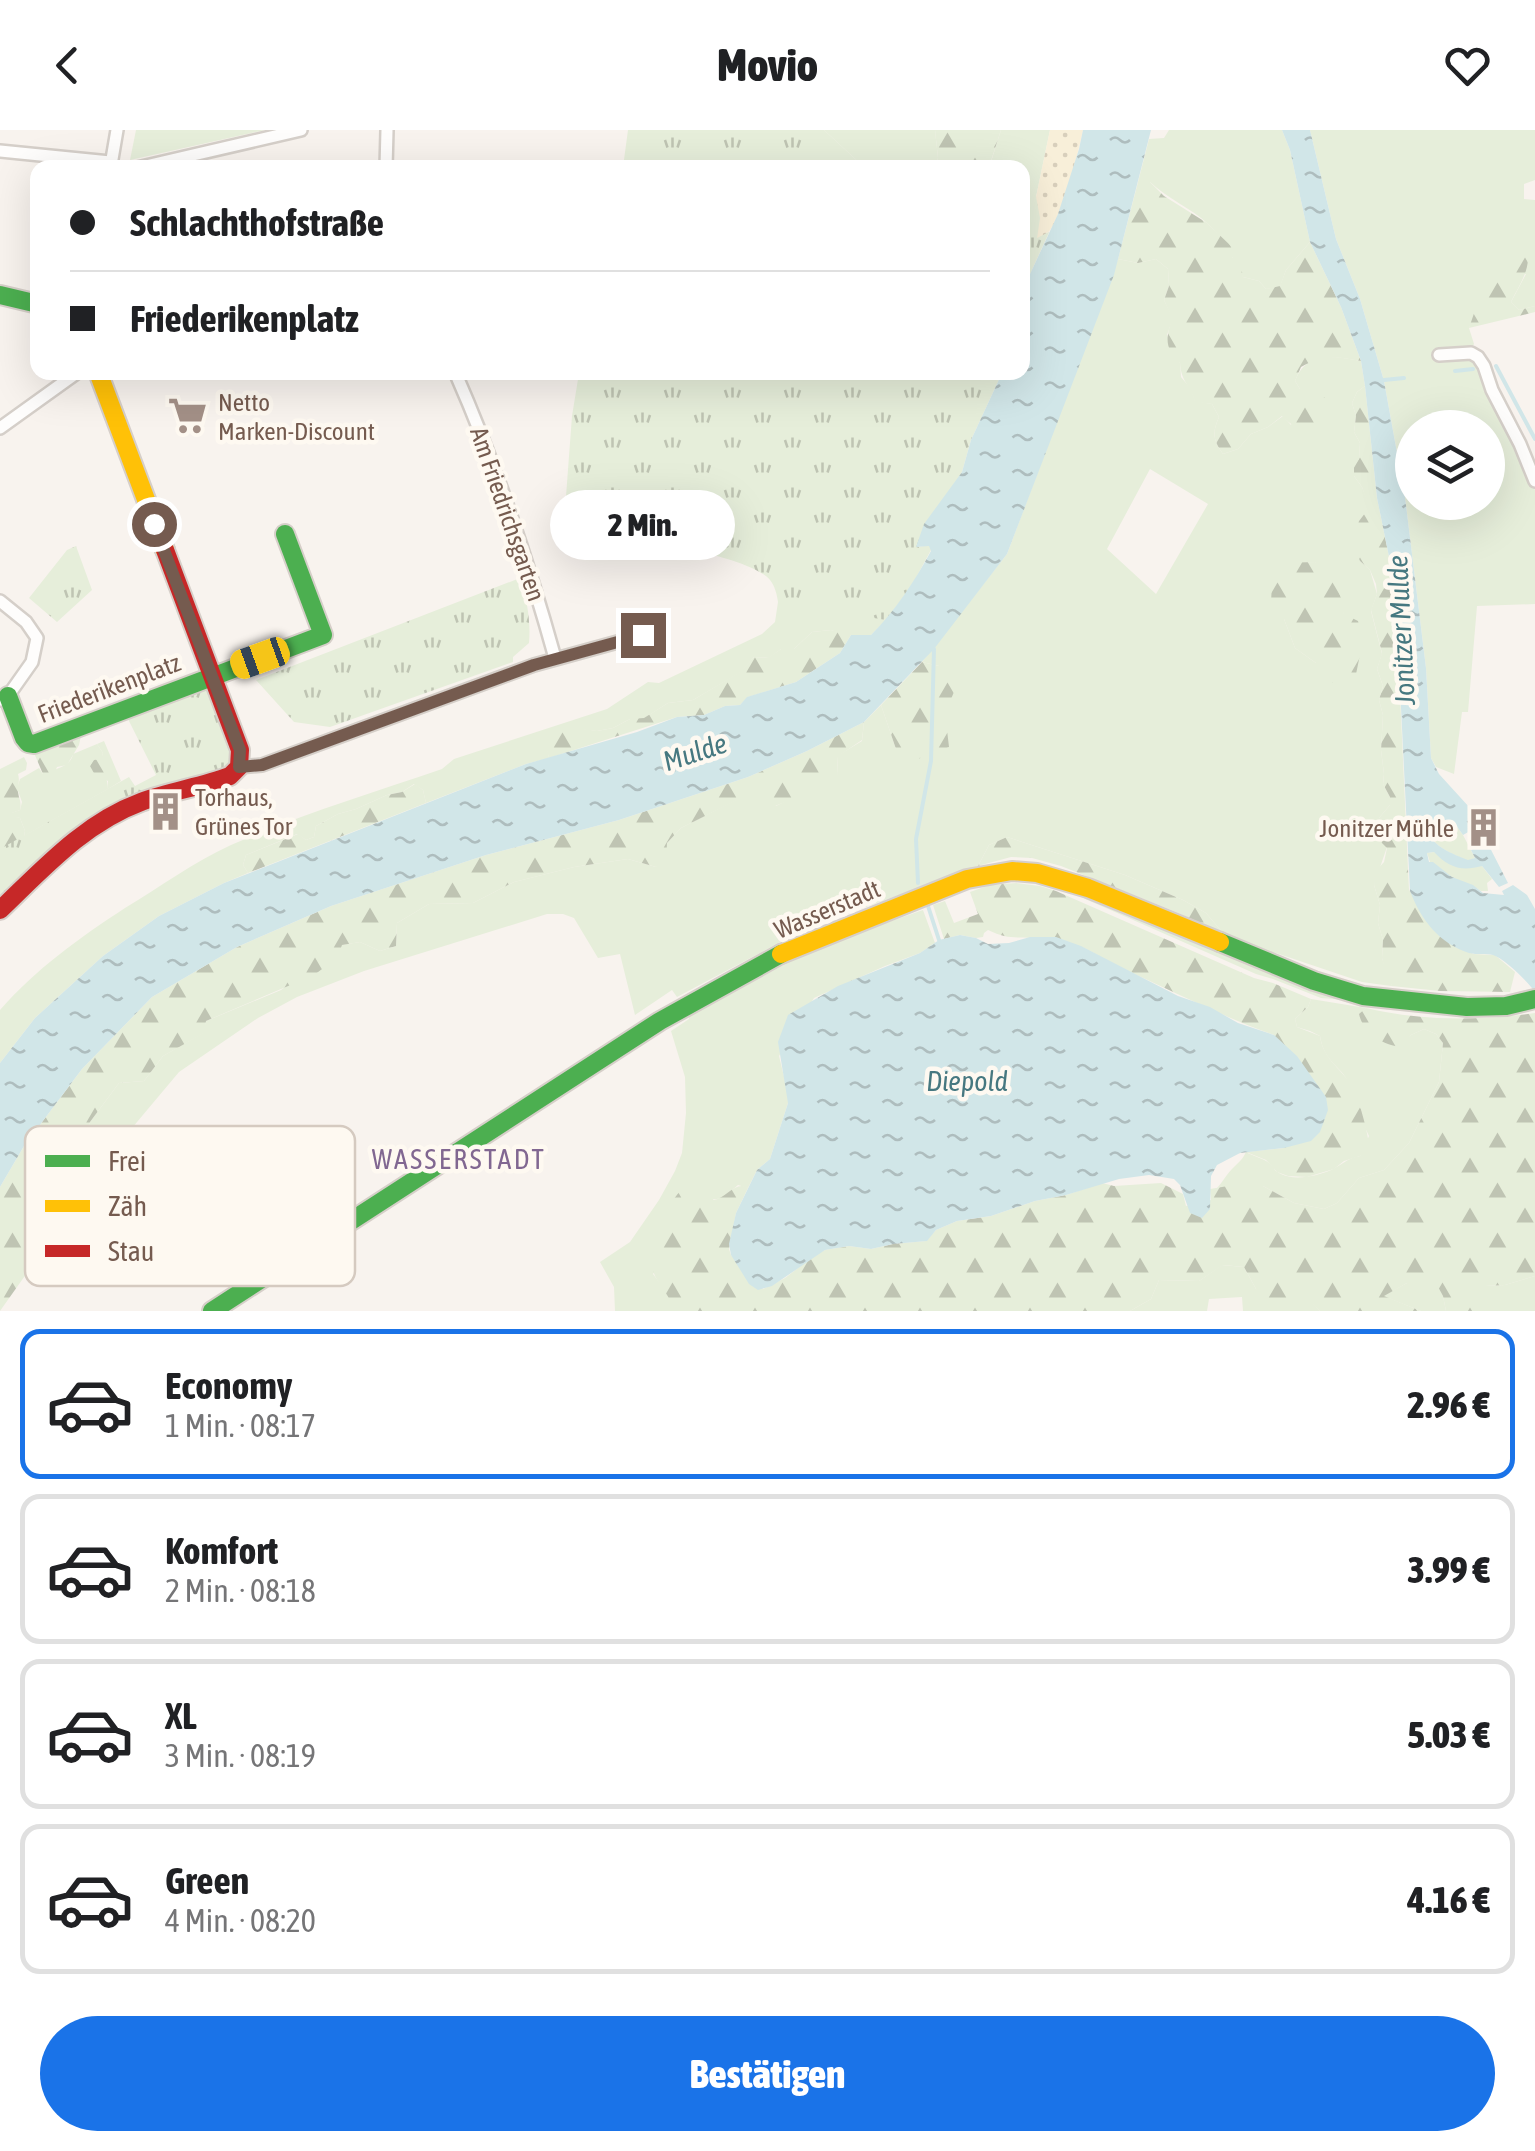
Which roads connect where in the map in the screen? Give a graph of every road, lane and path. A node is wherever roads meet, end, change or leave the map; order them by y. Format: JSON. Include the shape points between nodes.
{"nodes":[{"id":1,"x":117,"y":130,"type":"edge"},
{"id":2,"x":301,"y":130,"type":"edge"},
{"id":3,"x":387,"y":130,"type":"edge"},
{"id":4,"x":0,"y":151,"type":"edge"},
{"id":5,"x":71,"y":160,"type":"edge"},
{"id":6,"x":112,"y":160,"type":"edge"},
{"id":7,"x":172,"y":160,"type":"edge"},
{"id":8,"x":386,"y":160,"type":"edge"},
{"id":9,"x":0,"y":295,"type":"edge"},
{"id":10,"x":30,"y":302,"type":"edge"},
{"id":11,"x":1438,"y":355,"type":"dead end"},
{"id":12,"x":67,"y":380,"type":"edge"},
{"id":13,"x":101,"y":380,"type":"edge"},
{"id":14,"x":459,"y":380,"type":"edge"},
{"id":15,"x":0,"y":428,"type":"edge"},
{"id":16,"x":1535,"y":481,"type":"edge"},
{"id":17,"x":284,"y":534,"type":"dead end"},
{"id":18,"x":0,"y":601,"type":"edge"},
{"id":19,"x":643,"y":635,"type":"dead end"},
{"id":20,"x":556,"y":658,"type":"junction"},
{"id":21,"x":212,"y":676,"type":"junction"},
{"id":22,"x":4,"y":698,"type":"edge"},
{"id":23,"x":239,"y":767,"type":"junction"},
{"id":24,"x":0,"y":910,"type":"edge"},
{"id":25,"x":1534,"y":1000,"type":"edge"},
{"id":26,"x":355,"y":1219,"type":"edge"},
{"id":27,"x":251,"y":1286,"type":"edge"},
{"id":28,"x":212,"y":1311,"type":"edge"}],
"edges":[{"from":1,"to":6,"type":"street"},
{"from":2,"to":7,"type":"street"},
{"from":3,"to":8,"type":"street"},
{"from":4,"to":5,"type":"street"},
{"from":9,"to":10,"type":"main road"},
{"from":11,"to":16,"type":"street","via":[[1472,353],[1482,361]]},
{"from":12,"to":15,"type":"street"},
{"from":13,"to":21,"type":"main road"},
{"from":14,"to":20,"type":"street","name":"Am Friedrichsgarten"},
{"from":17,"to":21,"type":"main road","name":"Friederikenplatz","via":[[323,635]]},
{"from":18,"to":22,"type":"street","via":[[37,638],[32,662]]},
{"from":19,"to":20,"type":"street"},
{"from":20,"to":23,"type":"street","via":[[262,765]]},
{"from":21,"to":22,"type":"main road","name":"Friederikenplatz","via":[[34,744],[24,738]]},
{"from":21,"to":23,"type":"main road","via":[[240,750]]},
{"from":23,"to":24,"type":"main road","via":[[96,824]]},
{"from":25,"to":26,"type":"main road","name":"Wasserstadt","via":[[1468,1007],[1363,996],[1068,881],[1025,872],[985,875],[810,941],[685,1006]]},
{"from":27,"to":28,"type":"main road","name":"Wasserstadt"}]}
